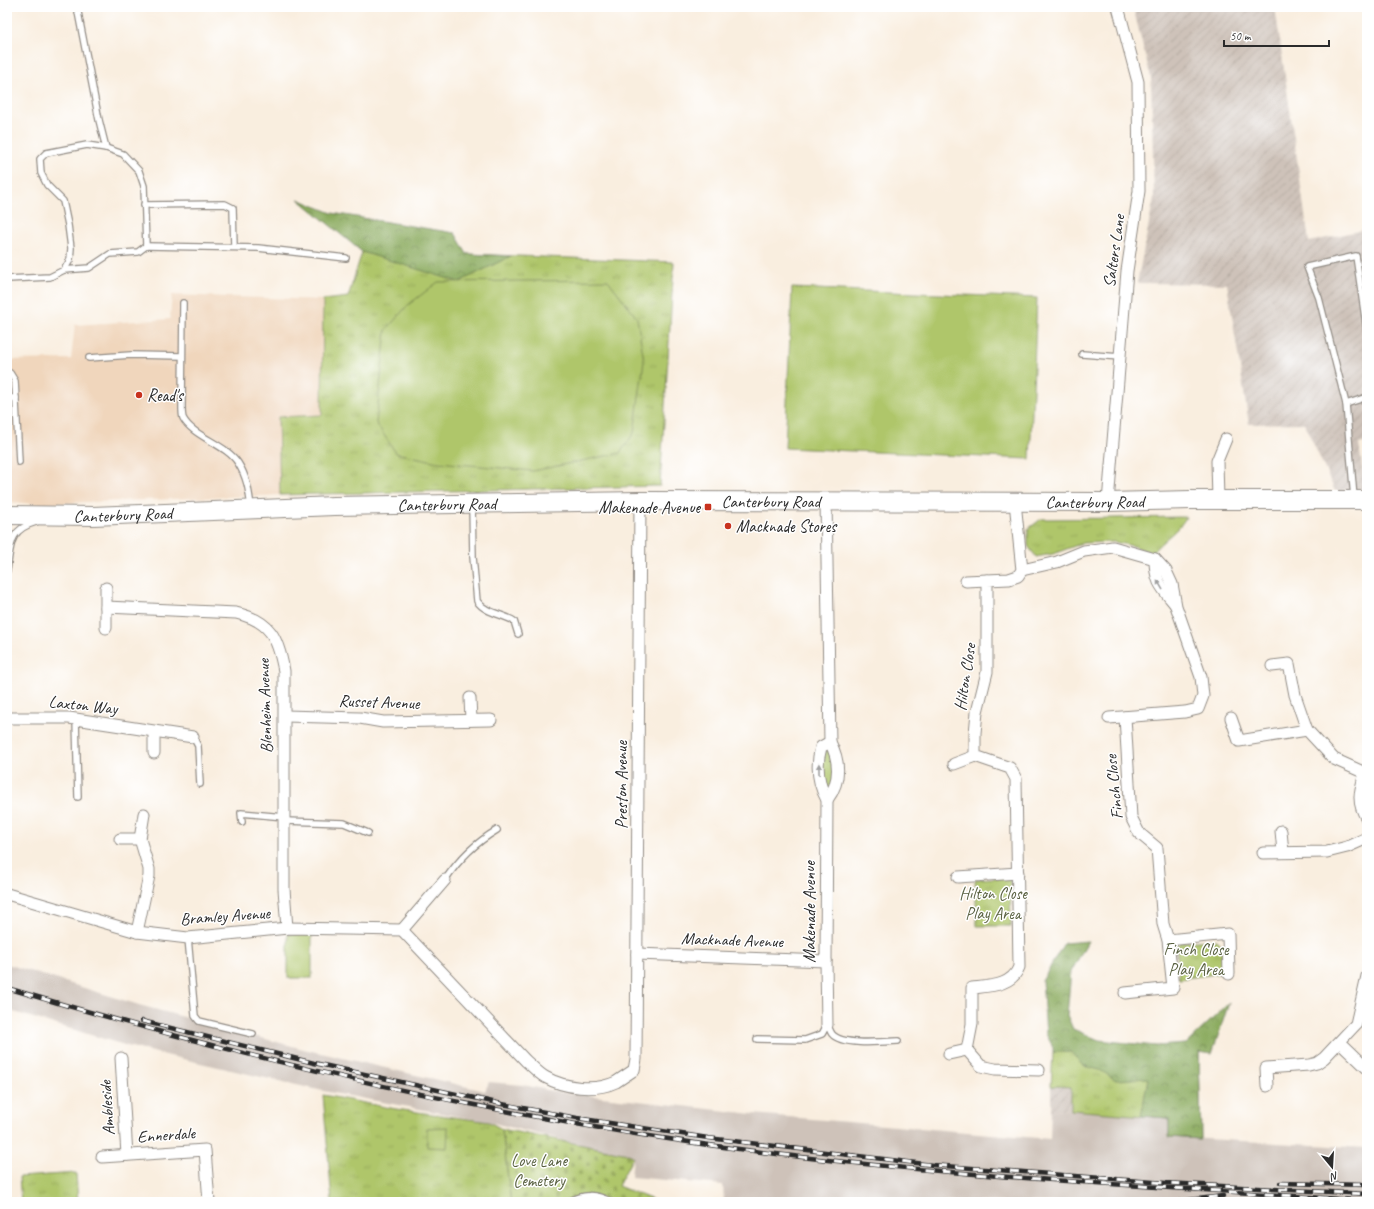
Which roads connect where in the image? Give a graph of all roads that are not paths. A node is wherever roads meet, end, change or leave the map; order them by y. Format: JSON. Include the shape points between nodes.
{"nodes":[{"id":1,"x":77,"y":7,"type":"edge"},
{"id":2,"x":1118,"y":7,"type":"edge"},
{"id":3,"x":106,"y":148,"type":"junction"},
{"id":4,"x":144,"y":205,"type":"junction"},
{"id":5,"x":146,"y":246,"type":"junction"},
{"id":6,"x":234,"y":247,"type":"junction"},
{"id":7,"x":346,"y":258,"type":"dead end"},
{"id":8,"x":64,"y":270,"type":"junction"},
{"id":9,"x":7,"y":280,"type":"edge"},
{"id":10,"x":183,"y":303,"type":"dead end"},
{"id":11,"x":1367,"y":331,"type":"edge"},
{"id":12,"x":1082,"y":354,"type":"dead end"},
{"id":13,"x":182,"y":356,"type":"junction"},
{"id":14,"x":1120,"y":357,"type":"junction"},
{"id":15,"x":89,"y":358,"type":"dead end"},
{"id":16,"x":7,"y":373,"type":"edge"},
{"id":17,"x":1367,"y":397,"type":"edge"},
{"id":18,"x":7,"y":398,"type":"edge"},
{"id":19,"x":16,"y":398,"type":"junction"},
{"id":20,"x":1346,"y":404,"type":"junction"},
{"id":21,"x":1226,"y":439,"type":"dead end"},
{"id":22,"x":19,"y":462,"type":"dead end"},
{"id":23,"x":1218,"y":500,"type":"junction"},
{"id":24,"x":640,"y":501,"type":"junction"},
{"id":25,"x":826,"y":501,"type":"junction"},
{"id":26,"x":1361,"y":501,"type":"edge"},
{"id":27,"x":1015,"y":502,"type":"junction"},
{"id":28,"x":1108,"y":502,"type":"junction"},
{"id":29,"x":472,"y":503,"type":"junction"},
{"id":30,"x":251,"y":509,"type":"junction"},
{"id":31,"x":7,"y":515,"type":"edge"},
{"id":32,"x":57,"y":516,"type":"junction"},
{"id":33,"x":10,"y":540,"type":"edge"},
{"id":34,"x":7,"y":548,"type":"edge"},
{"id":35,"x":7,"y":570,"type":"edge"},
{"id":36,"x":1022,"y":570,"type":"junction"},
{"id":37,"x":987,"y":580,"type":"junction"},
{"id":38,"x":966,"y":581,"type":"dead end"},
{"id":39,"x":106,"y":588,"type":"dead end"},
{"id":40,"x":106,"y":606,"type":"junction"},
{"id":41,"x":106,"y":628,"type":"dead end"},
{"id":42,"x":518,"y":634,"type":"dead end"},
{"id":43,"x":1272,"y":666,"type":"dead end"},
{"id":44,"x":470,"y":698,"type":"dead end"},
{"id":45,"x":285,"y":716,"type":"junction"},
{"id":46,"x":1125,"y":717,"type":"junction"},
{"id":47,"x":7,"y":718,"type":"edge"},
{"id":48,"x":1109,"y":718,"type":"dead end"},
{"id":49,"x":1231,"y":718,"type":"dead end"},
{"id":50,"x":76,"y":719,"type":"junction"},
{"id":51,"x":471,"y":720,"type":"junction"},
{"id":52,"x":492,"y":720,"type":"dead end"},
{"id":53,"x":1307,"y":730,"type":"junction"},
{"id":54,"x":154,"y":732,"type":"junction"},
{"id":55,"x":193,"y":738,"type":"joint"},
{"id":56,"x":830,"y":742,"type":"junction"},
{"id":57,"x":154,"y":753,"type":"dead end"},
{"id":58,"x":975,"y":756,"type":"junction"},
{"id":59,"x":954,"y":764,"type":"dead end"},
{"id":60,"x":1366,"y":772,"type":"edge"},
{"id":61,"x":200,"y":784,"type":"dead end"},
{"id":62,"x":78,"y":797,"type":"dead end"},
{"id":63,"x":827,"y":800,"type":"junction"},
{"id":64,"x":144,"y":814,"type":"dead end"},
{"id":65,"x":285,"y":819,"type":"junction"},
{"id":66,"x":1367,"y":819,"type":"edge"},
{"id":67,"x":242,"y":822,"type":"dead end"},
{"id":68,"x":497,"y":830,"type":"dead end"},
{"id":69,"x":1282,"y":831,"type":"dead end"},
{"id":70,"x":368,"y":833,"type":"dead end"},
{"id":71,"x":1367,"y":838,"type":"edge"},
{"id":72,"x":120,"y":839,"type":"dead end"},
{"id":73,"x":140,"y":839,"type":"junction"},
{"id":74,"x":1283,"y":852,"type":"junction"},
{"id":75,"x":1263,"y":853,"type":"dead end"},
{"id":76,"x":1018,"y":873,"type":"junction"},
{"id":77,"x":958,"y":877,"type":"dead end"},
{"id":78,"x":445,"y":880,"type":"joint"},
{"id":79,"x":7,"y":894,"type":"edge"},
{"id":80,"x":287,"y":928,"type":"junction"},
{"id":81,"x":402,"y":930,"type":"junction"},
{"id":82,"x":137,"y":932,"type":"junction"},
{"id":83,"x":188,"y":938,"type":"junction"},
{"id":84,"x":1168,"y":940,"type":"junction"},
{"id":85,"x":637,"y":954,"type":"junction"},
{"id":86,"x":826,"y":961,"type":"junction"},
{"id":87,"x":1229,"y":974,"type":"dead end"},
{"id":88,"x":1367,"y":976,"type":"edge"},
{"id":89,"x":1125,"y":993,"type":"dead end"},
{"id":90,"x":827,"y":1025,"type":"junction"},
{"id":91,"x":253,"y":1034,"type":"dead end"},
{"id":92,"x":757,"y":1040,"type":"dead end"},
{"id":93,"x":898,"y":1041,"type":"dead end"},
{"id":94,"x":1340,"y":1042,"type":"junction"},
{"id":95,"x":967,"y":1050,"type":"junction"},
{"id":96,"x":949,"y":1054,"type":"dead end"},
{"id":97,"x":120,"y":1058,"type":"dead end"},
{"id":98,"x":1367,"y":1068,"type":"edge"},
{"id":99,"x":1039,"y":1070,"type":"dead end"},
{"id":100,"x":1267,"y":1086,"type":"dead end"},
{"id":101,"x":127,"y":1155,"type":"junction"},
{"id":102,"x":102,"y":1157,"type":"dead end"},
{"id":103,"x":209,"y":1202,"type":"edge"},
{"id":104,"x":568,"y":1202,"type":"edge"},
{"id":105,"x":611,"y":1202,"type":"edge"}],
"edges":[{"from":1,"to":3,"type":"lane","via":[[98,120]]},
{"from":2,"to":14,"type":"street","name":"Salters Lane","via":[[1138,82],[1139,191],[1127,271]]},
{"from":3,"to":4,"type":"lane","via":[[123,154],[138,171],[144,186]]},
{"from":3,"to":8,"type":"lane","via":[[87,146],[46,153],[40,159],[41,173],[47,186],[63,201],[71,248],[70,260]]},
{"from":4,"to":5,"type":"lane"},
{"from":4,"to":6,"type":"lane","via":[[225,204],[233,208]]},
{"from":5,"to":6,"type":"lane"},
{"from":5,"to":8,"type":"lane","via":[[138,252],[110,254],[89,268]]},
{"from":6,"to":7,"type":"lane"},
{"from":8,"to":9,"type":"lane","via":[[50,277]]},
{"from":10,"to":13,"type":"lane"},
{"from":11,"to":20,"type":"lane","via":[[1356,256],[1307,267],[1319,298]]},
{"from":12,"to":14,"type":"lane"},
{"from":13,"to":15,"type":"lane","via":[[131,355]]},
{"from":13,"to":30,"type":"lane","via":[[183,418],[194,430],[219,445],[237,462],[248,483]]},
{"from":14,"to":28,"type":"street","name":"Salters Lane"},
{"from":16,"to":19,"type":"lane","via":[[10,373],[15,381]]},
{"from":17,"to":20,"type":"lane"},
{"from":18,"to":19,"type":"lane"},
{"from":19,"to":22,"type":"lane"},
{"from":20,"to":26,"type":"lane"},
{"from":21,"to":23,"type":"street","via":[[1217,462]]},
{"from":23,"to":26,"type":"main road","name":"Canterbury Road"},
{"from":23,"to":28,"type":"main road","name":"Canterbury Road"},
{"from":24,"to":25,"type":"main road","name":"Canterbury Road"},
{"from":24,"to":29,"type":"main road","name":"Canterbury Road"},
{"from":24,"to":85,"type":"street","name":"Preston Avenue"},
{"from":25,"to":27,"type":"main road","name":"Canterbury Road"},
{"from":25,"to":56,"type":"street","name":"Makenade Avenue"},
{"from":27,"to":28,"type":"main road","name":"Canterbury Road"},
{"from":27,"to":36,"type":"street"},
{"from":29,"to":30,"type":"main road","name":"Canterbury Road"},
{"from":29,"to":42,"type":"lane","via":[[477,601],[492,612],[514,621]]},
{"from":30,"to":32,"type":"main road","name":"Canterbury Road","via":[[172,514]]},
{"from":31,"to":32,"type":"main road","name":"Canterbury Road"},
{"from":32,"to":33,"type":"lane","via":[[28,525]]},
{"from":33,"to":34,"type":"lane"},
{"from":33,"to":35,"type":"lane"},
{"from":36,"to":37,"type":"street","via":[[1018,576],[1009,579]]},
{"from":36,"to":46,"type":"street","via":[[1057,562],[1084,551],[1113,547],[1155,559],[1155,575],[1176,606],[1188,641],[1193,677],[1203,696],[1198,708],[1185,712]]},
{"from":37,"to":38,"type":"street"},
{"from":37,"to":58,"type":"street","name":"Hilton Close","via":[[987,672],[977,712],[974,733]]},
{"from":39,"to":40,"type":"street"},
{"from":40,"to":41,"type":"street"},
{"from":40,"to":45,"type":"street","name":"Blenheim Avenue","via":[[251,616],[276,638],[281,652]]},
{"from":43,"to":53,"type":"street","via":[[1290,664],[1294,695]]},
{"from":44,"to":51,"type":"street"},
{"from":45,"to":51,"type":"street","name":"Russet Avenue","via":[[360,718],[382,722]]},
{"from":45,"to":65,"type":"street","name":"Blenheim Avenue"},
{"from":46,"to":48,"type":"street"},
{"from":46,"to":84,"type":"street","name":"Finch Close","via":[[1131,817],[1139,833],[1157,848],[1163,924]]},
{"from":47,"to":50,"type":"street","name":"Laxton Way"},
{"from":49,"to":53,"type":"street","via":[[1239,740]]},
{"from":50,"to":54,"type":"street","name":"Laxton Way"},
{"from":50,"to":62,"type":"lane"},
{"from":51,"to":52,"type":"street","name":"Russet Avenue"},
{"from":53,"to":60,"type":"street","via":[[1334,759]]},
{"from":54,"to":55,"type":"street","name":"Laxton Way"},
{"from":54,"to":57,"type":"street"},
{"from":55,"to":61,"type":"lane","via":[[198,746]]},
{"from":56,"to":63,"type":"street","name":"Makenade Avenue","via":[[838,764],[835,788]]},
{"from":63,"to":56,"type":"street","name":"Makenade Avenue","one_way":true,"via":[[822,791],[818,768],[822,747]]},
{"from":58,"to":59,"type":"street"},
{"from":58,"to":76,"type":"street","via":[[1010,768],[1016,779]]},
{"from":60,"to":66,"type":"street","via":[[1359,792],[1360,809]]},
{"from":63,"to":86,"type":"street","name":"Makenade Avenue"},
{"from":64,"to":73,"type":"street"},
{"from":65,"to":67,"type":"lane","via":[[241,813]]},
{"from":65,"to":70,"type":"lane","via":[[344,823]]},
{"from":65,"to":80,"type":"street","name":"Blenheim Avenue","via":[[284,889]]},
{"from":68,"to":78,"type":"lane","via":[[476,844],[456,863]]},
{"from":69,"to":74,"type":"street"},
{"from":71,"to":74,"type":"street","via":[[1327,852]]},
{"from":72,"to":73,"type":"street"},
{"from":73,"to":82,"type":"street","via":[[149,876]]},
{"from":74,"to":75,"type":"street"},
{"from":76,"to":77,"type":"street"},
{"from":76,"to":95,"type":"street","via":[[1019,967],[1016,975],[999,985],[968,988],[972,1024]]},
{"from":78,"to":81,"type":"street"},
{"from":79,"to":82,"type":"street","name":"Bramley Avenue"},
{"from":80,"to":81,"type":"street","name":"Bramley Avenue"},
{"from":80,"to":83,"type":"street","name":"Bramley Avenue"},
{"from":81,"to":85,"type":"street","name":"Preston Avenue","via":[[526,1061],[544,1076],[575,1087],[595,1087],[615,1082],[634,1070]]},
{"from":82,"to":83,"type":"street","name":"Bramley Avenue"},
{"from":83,"to":91,"type":"lane","via":[[195,1016],[199,1022]]},
{"from":84,"to":87,"type":"street","via":[[1228,934]]},
{"from":84,"to":89,"type":"street","name":"Finch Close","via":[[1173,988]]},
{"from":85,"to":86,"type":"street","name":"Macknade Avenue"},
{"from":86,"to":90,"type":"street","name":"Makenade Avenue"},
{"from":88,"to":94,"type":"street","via":[[1356,1024]]},
{"from":90,"to":92,"type":"lane","via":[[822,1034],[806,1040]]},
{"from":90,"to":93,"type":"lane","via":[[832,1034],[842,1040]]},
{"from":94,"to":98,"type":"street"},
{"from":94,"to":100,"type":"street","via":[[1317,1063],[1266,1068]]},
{"from":95,"to":96,"type":"street"},
{"from":95,"to":99,"type":"street","via":[[981,1066],[995,1070]]},
{"from":97,"to":101,"type":"street","name":"Ambleside"},
{"from":101,"to":102,"type":"street","name":"Ennerdale"},
{"from":101,"to":103,"type":"street","name":"Ennerdale","via":[[205,1150]]},
{"from":104,"to":105,"type":"lane","via":[[581,1195],[594,1195]]}]}
